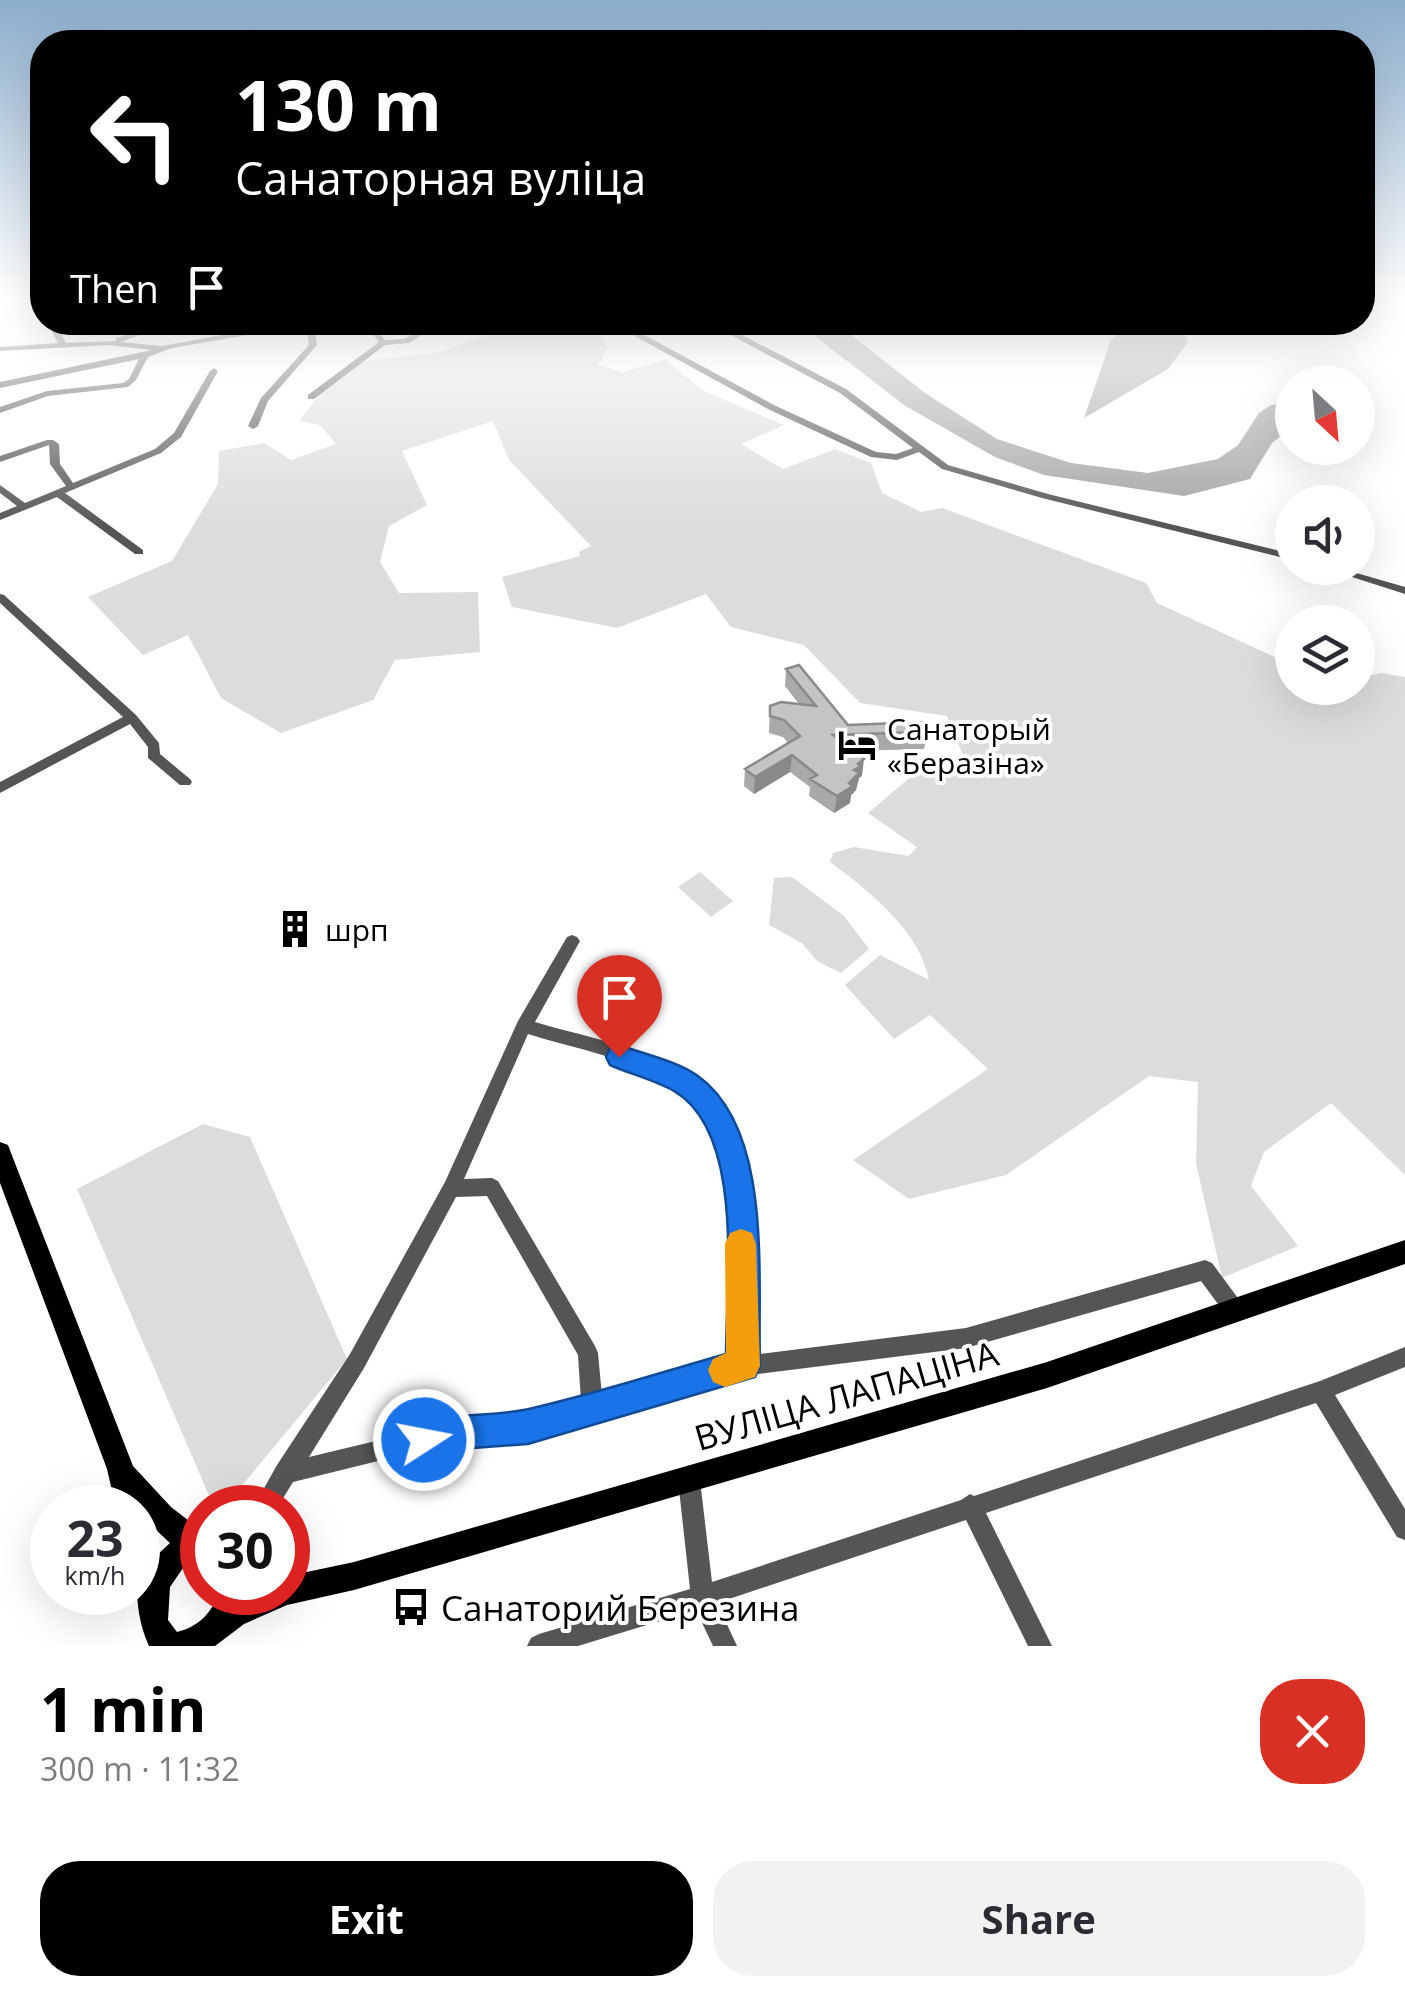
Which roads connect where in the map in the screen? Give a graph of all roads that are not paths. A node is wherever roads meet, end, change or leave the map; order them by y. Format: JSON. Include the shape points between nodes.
{"nodes":[{"id":1,"x":53,"y":375,"type":"edge"},
{"id":2,"x":135,"y":375,"type":"edge"},
{"id":3,"x":212,"y":375,"type":"edge"},
{"id":4,"x":286,"y":375,"type":"edge"},
{"id":5,"x":340,"y":375,"type":"edge"},
{"id":6,"x":711,"y":375,"type":"edge"},
{"id":7,"x":814,"y":375,"type":"edge"},
{"id":8,"x":0,"y":386,"type":"edge"},
{"id":9,"x":310,"y":397,"type":"dead end"},
{"id":10,"x":0,"y":410,"type":"edge"},
{"id":11,"x":253,"y":426,"type":"dead end"},
{"id":12,"x":919,"y":449,"type":"junction"},
{"id":13,"x":0,"y":459,"type":"edge"},
{"id":14,"x":0,"y":488,"type":"edge"},
{"id":15,"x":72,"y":488,"type":"junction"},
{"id":16,"x":58,"y":493,"type":"junction"},
{"id":17,"x":24,"y":507,"type":"junction"},
{"id":18,"x":0,"y":516,"type":"edge"},
{"id":19,"x":139,"y":552,"type":"dead end"},
{"id":20,"x":1275,"y":554,"type":"edge"},
{"id":21,"x":1375,"y":582,"type":"edge"},
{"id":22,"x":1405,"y":591,"type":"edge"},
{"id":23,"x":0,"y":597,"type":"edge"},
{"id":24,"x":132,"y":718,"type":"junction"},
{"id":25,"x":185,"y":782,"type":"dead end"},
{"id":26,"x":0,"y":788,"type":"edge"},
{"id":27,"x":572,"y":941,"type":"dead end"},
{"id":28,"x":524,"y":1026,"type":"junction"},
{"id":29,"x":0,"y":1154,"type":"edge"},
{"id":30,"x":451,"y":1188,"type":"junction"},
{"id":31,"x":1405,"y":1252,"type":"edge"},
{"id":32,"x":1236,"y":1312,"type":"junction"},
{"id":33,"x":1405,"y":1358,"type":"edge"},
{"id":34,"x":743,"y":1366,"type":"junction"},
{"id":35,"x":1320,"y":1390,"type":"junction"},
{"id":36,"x":592,"y":1406,"type":"junction"},
{"id":37,"x":121,"y":1469,"type":"junction"},
{"id":38,"x":284,"y":1474,"type":"junction"},
{"id":39,"x":689,"y":1480,"type":"junction"},
{"id":40,"x":125,"y":1485,"type":"edge"},
{"id":41,"x":278,"y":1485,"type":"edge"},
{"id":42,"x":970,"y":1506,"type":"junction"},
{"id":43,"x":1405,"y":1529,"type":"edge"},
{"id":44,"x":180,"y":1535,"type":"edge"},
{"id":45,"x":180,"y":1556,"type":"edge"},
{"id":46,"x":160,"y":1584,"type":"edge"},
{"id":47,"x":310,"y":1584,"type":"edge"},
{"id":48,"x":702,"y":1598,"type":"junction"},
{"id":49,"x":153,"y":1615,"type":"edge"},
{"id":50,"x":239,"y":1615,"type":"edge"},
{"id":51,"x":213,"y":1636,"type":"edge"},
{"id":52,"x":170,"y":1646,"type":"edge"},
{"id":53,"x":179,"y":1646,"type":"edge"},
{"id":54,"x":539,"y":1646,"type":"edge"},
{"id":55,"x":725,"y":1646,"type":"edge"},
{"id":56,"x":1040,"y":1646,"type":"edge"}],
"edges":[{"from":1,"to":8,"type":"street"},
{"from":2,"to":10,"type":"street","via":[[125,386],[47,394]]},
{"from":3,"to":15,"type":"street","via":[[178,435],[158,451]]},
{"from":4,"to":11,"type":"street","via":[[264,400]]},
{"from":5,"to":9,"type":"street"},
{"from":6,"to":12,"type":"street","via":[[874,455],[897,457]]},
{"from":7,"to":12,"type":"street"},
{"from":12,"to":20,"type":"street","via":[[956,472]]},
{"from":13,"to":15,"type":"street","via":[[50,442],[54,464]]},
{"from":14,"to":17,"type":"street"},
{"from":15,"to":16,"type":"street"},
{"from":16,"to":17,"type":"street"},
{"from":16,"to":19,"type":"street"},
{"from":17,"to":18,"type":"street"},
{"from":21,"to":22,"type":"street"},
{"from":23,"to":24,"type":"street"},
{"from":24,"to":25,"type":"street","via":[[153,754]]},
{"from":24,"to":26,"type":"street"},
{"from":27,"to":28,"type":"street"},
{"from":28,"to":30,"type":"street"},
{"from":28,"to":34,"type":"street","via":[[651,1067],[685,1082],[711,1106],[732,1146],[740,1186]]},
{"from":29,"to":37,"type":"main road"},
{"from":30,"to":36,"type":"street","via":[[492,1187],[588,1352]]},
{"from":30,"to":38,"type":"street","via":[[358,1362]]},
{"from":31,"to":32,"type":"main road","name":"ВУЛІЦА ЛАПАЦІНА"},
{"from":32,"to":34,"type":"street","via":[[1205,1270],[966,1338]]},
{"from":32,"to":39,"type":"main road","name":"ВУЛІЦА ЛАПАЦІНА"},
{"from":33,"to":35,"type":"street"},
{"from":34,"to":36,"type":"street"},
{"from":35,"to":42,"type":"street"},
{"from":35,"to":43,"type":"street"},
{"from":36,"to":38,"type":"street","via":[[528,1427],[459,1431]]},
{"from":37,"to":40,"type":"main road"},
{"from":37,"to":44,"type":"main road"},
{"from":38,"to":41,"type":"street"},
{"from":39,"to":47,"type":"main road","name":"ВУЛІЦА ЛАПАЦІНА"},
{"from":39,"to":48,"type":"street"},
{"from":42,"to":48,"type":"street"},
{"from":42,"to":56,"type":"street"},
{"from":45,"to":46,"type":"main road"},
{"from":48,"to":54,"type":"street"},
{"from":48,"to":55,"type":"street"},
{"from":49,"to":52,"type":"main road"},
{"from":50,"to":51,"type":"main road","name":"ВУЛІЦА ЛАПАЦІНА"},
{"from":51,"to":53,"type":"main road","name":"ВУЛІЦА ЛАПАЦІНА"}]}
